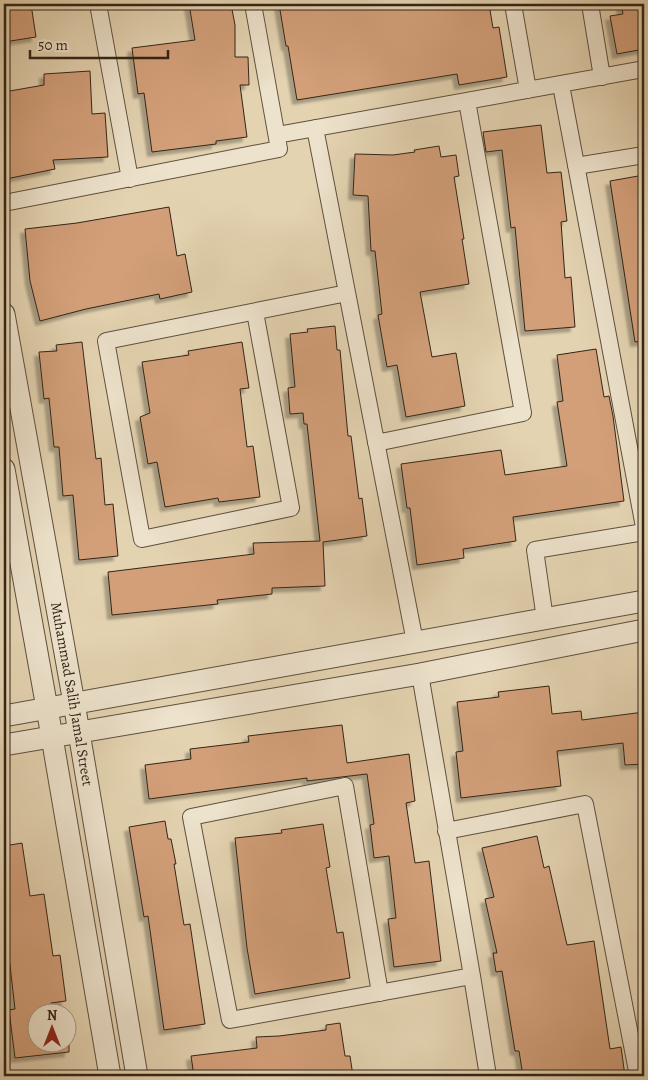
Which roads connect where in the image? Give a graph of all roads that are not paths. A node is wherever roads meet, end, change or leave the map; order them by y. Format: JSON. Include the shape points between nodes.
{"nodes":[{"id":1,"x":98,"y":4,"type":"edge"},
{"id":2,"x":253,"y":4,"type":"edge"},
{"id":3,"x":513,"y":4,"type":"edge"},
{"id":4,"x":590,"y":4,"type":"edge"},
{"id":5,"x":644,"y":69,"type":"edge"},
{"id":6,"x":602,"y":77,"type":"junction"},
{"id":7,"x":561,"y":85,"type":"junction"},
{"id":8,"x":528,"y":90,"type":"junction"},
{"id":9,"x":467,"y":101,"type":"junction"},
{"id":10,"x":315,"y":128,"type":"junction"},
{"id":11,"x":277,"y":135,"type":"junction"},
{"id":12,"x":644,"y":155,"type":"edge"},
{"id":13,"x":576,"y":166,"type":"junction"},
{"id":14,"x":130,"y":178,"type":"junction"},
{"id":15,"x":4,"y":203,"type":"edge"},
{"id":16,"x":347,"y":293,"type":"junction"},
{"id":17,"x":254,"y":312,"type":"junction"},
{"id":18,"x":4,"y":314,"type":"edge"},
{"id":19,"x":376,"y":443,"type":"junction"},
{"id":20,"x":4,"y":470,"type":"edge"},
{"id":21,"x":644,"y":527,"type":"edge"},
{"id":22,"x":644,"y":532,"type":"edge"},
{"id":23,"x":644,"y":601,"type":"edge"},
{"id":24,"x":545,"y":619,"type":"junction"},
{"id":25,"x":644,"y":630,"type":"edge"},
{"id":26,"x":415,"y":642,"type":"junction"},
{"id":27,"x":420,"y":674,"type":"junction"},
{"id":28,"x":74,"y":703,"type":"junction"},
{"id":29,"x":47,"y":708,"type":"junction"},
{"id":30,"x":4,"y":716,"type":"edge"},
{"id":31,"x":79,"y":732,"type":"junction"},
{"id":32,"x":52,"y":737,"type":"junction"},
{"id":33,"x":4,"y":745,"type":"edge"},
{"id":34,"x":446,"y":831,"type":"junction"},
{"id":35,"x":472,"y":976,"type":"junction"},
{"id":36,"x":380,"y":993,"type":"junction"},
{"id":37,"x":110,"y":1076,"type":"edge"},
{"id":38,"x":137,"y":1076,"type":"edge"},
{"id":39,"x":488,"y":1076,"type":"edge"},
{"id":40,"x":638,"y":1076,"type":"edge"}],
"edges":[{"from":1,"to":14,"type":"street"},
{"from":2,"to":11,"type":"street"},
{"from":3,"to":8,"type":"street"},
{"from":4,"to":6,"type":"street"},
{"from":5,"to":6,"type":"street"},
{"from":6,"to":7,"type":"street"},
{"from":7,"to":8,"type":"street"},
{"from":7,"to":13,"type":"street"},
{"from":8,"to":9,"type":"street"},
{"from":9,"to":10,"type":"street"},
{"from":9,"to":19,"type":"street","via":[[523,413]]},
{"from":10,"to":11,"type":"street"},
{"from":10,"to":16,"type":"street"},
{"from":11,"to":14,"type":"street","via":[[279,149]]},
{"from":12,"to":13,"type":"street"},
{"from":13,"to":21,"type":"street"},
{"from":14,"to":15,"type":"street"},
{"from":16,"to":17,"type":"street"},
{"from":16,"to":19,"type":"street"},
{"from":17,"to":17,"type":"street","via":[[291,508],[142,539],[106,342]]},
{"from":18,"to":28,"type":"street","name":"Muhammad Salih Jamal Street"},
{"from":19,"to":26,"type":"street"},
{"from":20,"to":29,"type":"street","name":"Muhammad Salih Jamal Street"},
{"from":22,"to":24,"type":"street","via":[[535,550]]},
{"from":23,"to":24,"type":"street"},
{"from":24,"to":26,"type":"street"},
{"from":25,"to":27,"type":"street"},
{"from":26,"to":28,"type":"street"},
{"from":27,"to":31,"type":"street"},
{"from":27,"to":34,"type":"street"},
{"from":28,"to":29,"type":"street"},
{"from":28,"to":31,"type":"street","name":"Muhammad Salih Jamal Street"},
{"from":29,"to":30,"type":"street"},
{"from":29,"to":32,"type":"street","name":"Muhammad Salih Jamal Street"},
{"from":31,"to":32,"type":"street"},
{"from":31,"to":38,"type":"street","name":"Muhammad Salih Jamal Street"},
{"from":32,"to":33,"type":"street"},
{"from":32,"to":37,"type":"street","name":"Muhammad Salih Jamal Street"},
{"from":34,"to":35,"type":"street"},
{"from":34,"to":40,"type":"street","via":[[585,804]]},
{"from":35,"to":36,"type":"street"},
{"from":35,"to":39,"type":"street"},
{"from":36,"to":36,"type":"street","via":[[230,1020],[191,817],[345,786]]}]}
